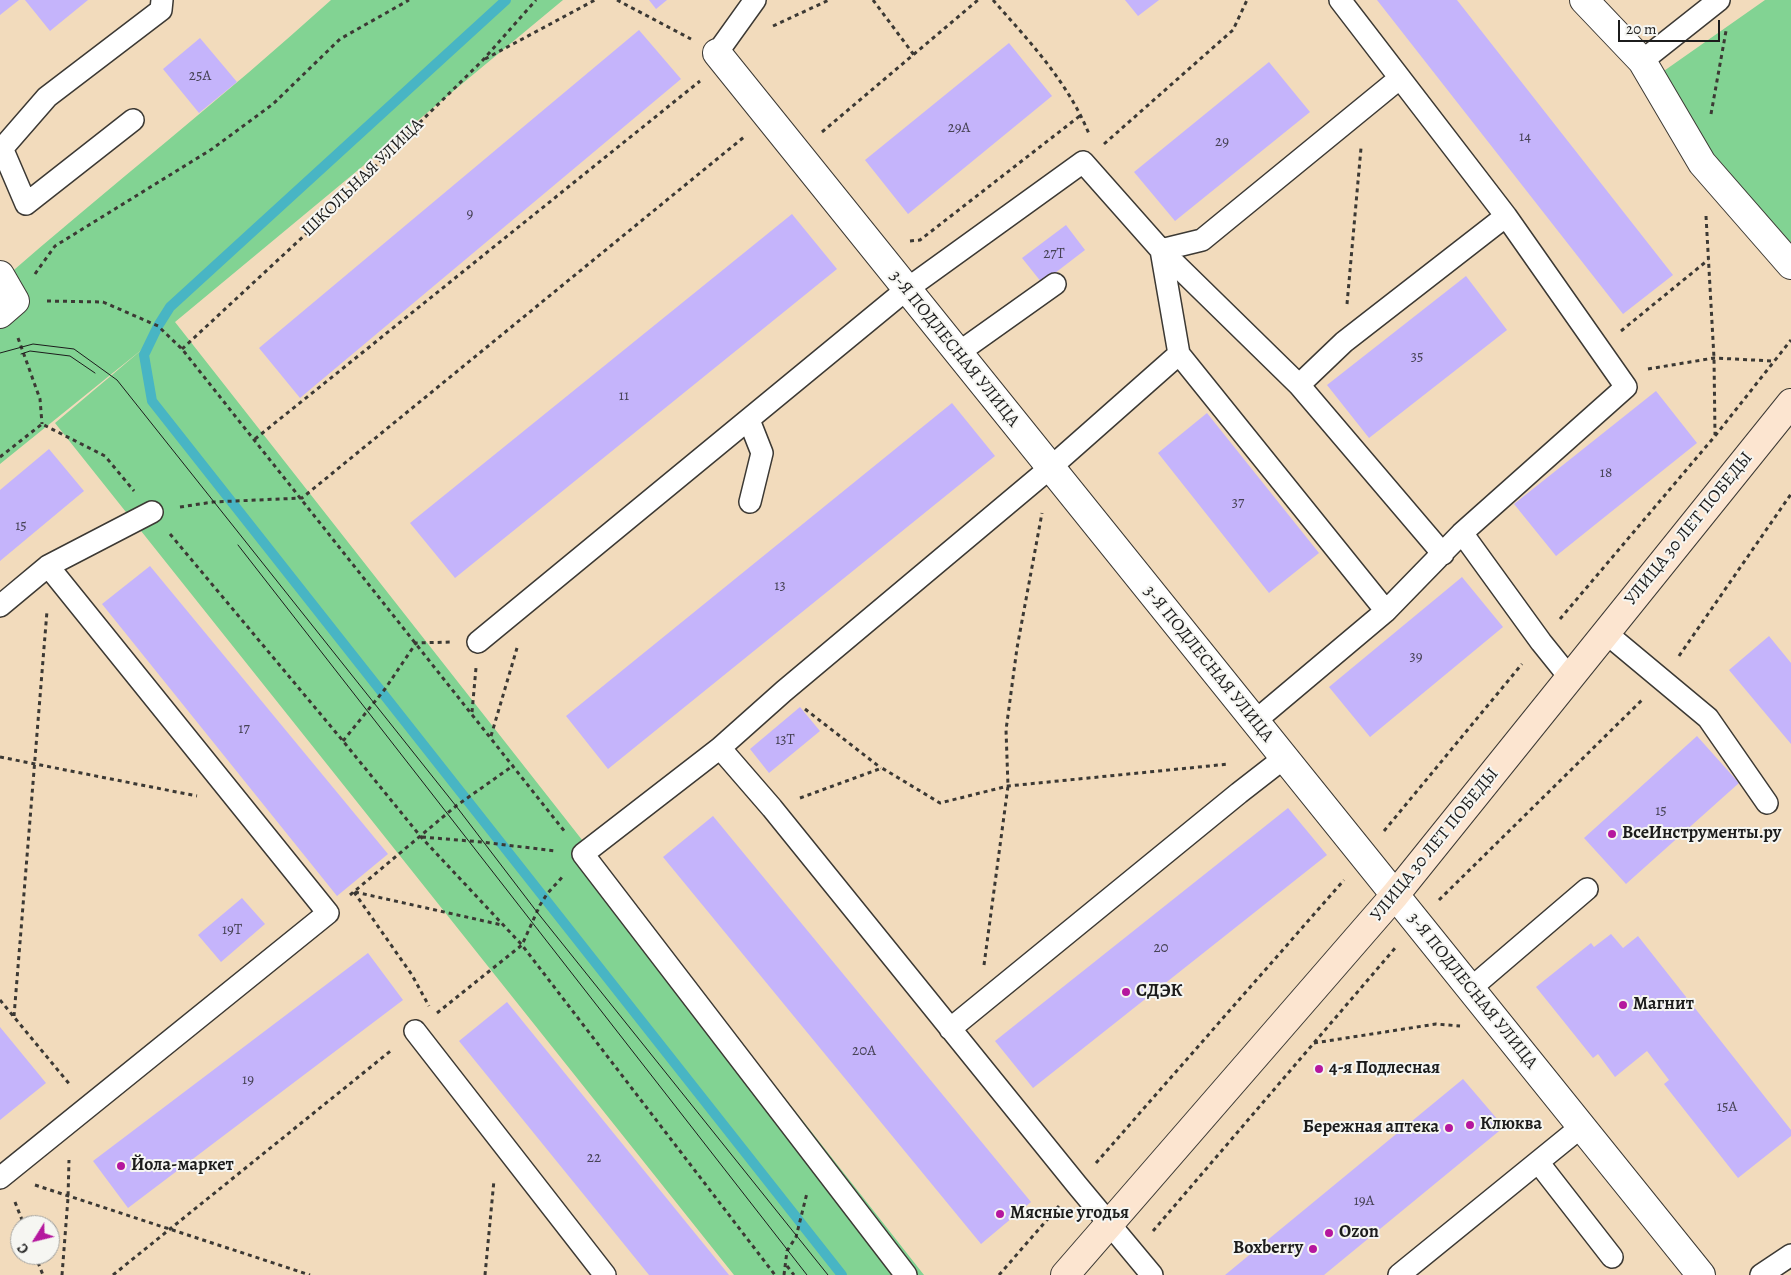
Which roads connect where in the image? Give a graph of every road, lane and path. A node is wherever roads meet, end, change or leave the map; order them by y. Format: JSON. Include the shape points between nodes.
{"nodes":[{"id":1,"x":162,"y":0,"type":"edge"},
{"id":2,"x":409,"y":0,"type":"edge"},
{"id":3,"x":536,"y":0,"type":"edge"},
{"id":4,"x":595,"y":0,"type":"edge"},
{"id":5,"x":755,"y":0,"type":"edge"},
{"id":6,"x":873,"y":0,"type":"edge"},
{"id":7,"x":978,"y":0,"type":"edge"},
{"id":8,"x":993,"y":0,"type":"edge"},
{"id":9,"x":1247,"y":0,"type":"edge"},
{"id":10,"x":1340,"y":0,"type":"edge"},
{"id":11,"x":1584,"y":0,"type":"edge"},
{"id":12,"x":1718,"y":0,"type":"edge"},
{"id":13,"x":717,"y":53,"type":"junction"},
{"id":14,"x":914,"y":55,"type":"junction"},
{"id":15,"x":482,"y":61,"type":"junction"},
{"id":16,"x":1642,"y":61,"type":"junction"},
{"id":17,"x":1400,"y":78,"type":"junction"},
{"id":18,"x":1365,"y":108,"type":"junction"},
{"id":19,"x":1081,"y":115,"type":"junction"},
{"id":20,"x":768,"y":118,"type":"junction"},
{"id":21,"x":133,"y":120,"type":"dead end"},
{"id":22,"x":821,"y":133,"type":"dead end"},
{"id":23,"x":1,"y":150,"type":"edge"},
{"id":24,"x":1089,"y":156,"type":"junction"},
{"id":25,"x":1506,"y":216,"type":"junction"},
{"id":26,"x":904,"y":241,"type":"dead end"},
{"id":27,"x":1161,"y":250,"type":"junction"},
{"id":28,"x":1708,"y":260,"type":"dead end"},
{"id":29,"x":1791,"y":265,"type":"edge"},
{"id":30,"x":0,"y":275,"type":"edge"},
{"id":31,"x":1055,"y":284,"type":"dead end"},
{"id":32,"x":907,"y":289,"type":"junction"},
{"id":33,"x":8,"y":307,"type":"edge"},
{"id":34,"x":18,"y":339,"type":"dead end"},
{"id":35,"x":1791,"y":340,"type":"edge"},
{"id":36,"x":1344,"y":342,"type":"junction"},
{"id":37,"x":182,"y":349,"type":"junction"},
{"id":38,"x":1599,"y":349,"type":"junction"},
{"id":39,"x":958,"y":353,"type":"junction"},
{"id":40,"x":1179,"y":354,"type":"junction"},
{"id":41,"x":1774,"y":362,"type":"junction"},
{"id":42,"x":1300,"y":385,"type":"junction"},
{"id":43,"x":1626,"y":387,"type":"junction"},
{"id":44,"x":1791,"y":403,"type":"edge"},
{"id":45,"x":749,"y":420,"type":"junction"},
{"id":46,"x":42,"y":424,"type":"junction"},
{"id":47,"x":255,"y":439,"type":"junction"},
{"id":48,"x":0,"y":457,"type":"edge"},
{"id":49,"x":1050,"y":468,"type":"junction"},
{"id":50,"x":1791,"y":494,"type":"edge"},
{"id":51,"x":302,"y":498,"type":"junction"},
{"id":52,"x":750,"y":502,"type":"dead end"},
{"id":53,"x":152,"y":512,"type":"junction"},
{"id":54,"x":1462,"y":533,"type":"junction"},
{"id":55,"x":1443,"y":554,"type":"junction"},
{"id":56,"x":48,"y":566,"type":"junction"},
{"id":57,"x":0,"y":606,"type":"edge"},
{"id":58,"x":47,"y":608,"type":"dead end"},
{"id":59,"x":1386,"y":612,"type":"junction"},
{"id":60,"x":1606,"y":633,"type":"junction"},
{"id":61,"x":478,"y":642,"type":"dead end"},
{"id":62,"x":1541,"y":642,"type":"junction"},
{"id":63,"x":416,"y":643,"type":"junction"},
{"id":64,"x":518,"y":644,"type":"dead end"},
{"id":65,"x":1570,"y":678,"type":"junction"},
{"id":66,"x":1662,"y":680,"type":"junction"},
{"id":67,"x":784,"y":692,"type":"junction"},
{"id":68,"x":1254,"y":722,"type":"junction"},
{"id":69,"x":490,"y":736,"type":"junction"},
{"id":70,"x":343,"y":741,"type":"junction"},
{"id":71,"x":720,"y":748,"type":"junction"},
{"id":72,"x":0,"y":757,"type":"edge"},
{"id":73,"x":1284,"y":758,"type":"junction"},
{"id":74,"x":1235,"y":763,"type":"dead end"},
{"id":75,"x":35,"y":764,"type":"junction"},
{"id":76,"x":514,"y":765,"type":"junction"},
{"id":77,"x":882,"y":768,"type":"junction"},
{"id":78,"x":1008,"y":786,"type":"junction"},
{"id":79,"x":1767,"y":803,"type":"dead end"},
{"id":80,"x":241,"y":805,"type":"junction"},
{"id":81,"x":772,"y":808,"type":"junction"},
{"id":82,"x":420,"y":837,"type":"junction"},
{"id":83,"x":583,"y":854,"type":"junction"},
{"id":84,"x":1363,"y":856,"type":"junction"},
{"id":85,"x":1587,"y":889,"type":"dead end"},
{"id":86,"x":354,"y":892,"type":"junction"},
{"id":87,"x":547,"y":894,"type":"dead end"},
{"id":88,"x":1394,"y":895,"type":"junction"},
{"id":89,"x":328,"y":913,"type":"junction"},
{"id":90,"x":1416,"y":922,"type":"junction"},
{"id":91,"x":503,"y":925,"type":"junction"},
{"id":92,"x":522,"y":945,"type":"junction"},
{"id":93,"x":1470,"y":989,"type":"junction"},
{"id":94,"x":0,"y":1000,"type":"edge"},
{"id":95,"x":978,"y":1006,"type":"junction"},
{"id":96,"x":434,"y":1015,"type":"junction"},
{"id":97,"x":14,"y":1016,"type":"junction"},
{"id":98,"x":1467,"y":1026,"type":"dead end"},
{"id":99,"x":950,"y":1029,"type":"junction"},
{"id":100,"x":415,"y":1031,"type":"junction"},
{"id":101,"x":1314,"y":1043,"type":"junction"},
{"id":102,"x":88,"y":1106,"type":"junction"},
{"id":103,"x":69,"y":1122,"type":"junction"},
{"id":104,"x":1581,"y":1127,"type":"junction"},
{"id":105,"x":498,"y":1137,"type":"junction"},
{"id":106,"x":1538,"y":1162,"type":"junction"},
{"id":107,"x":2,"y":1176,"type":"edge"},
{"id":108,"x":1077,"y":1185,"type":"junction"},
{"id":109,"x":808,"y":1187,"type":"dead end"},
{"id":110,"x":68,"y":1198,"type":"junction"},
{"id":111,"x":1110,"y":1223,"type":"junction"},
{"id":112,"x":169,"y":1230,"type":"junction"},
{"id":113,"x":1134,"y":1253,"type":"junction"},
{"id":114,"x":1791,"y":1255,"type":"edge"},
{"id":115,"x":1612,"y":1258,"type":"dead end"},
{"id":116,"x":786,"y":1265,"type":"junction"},
{"id":117,"x":1411,"y":1271,"type":"edge"},
{"id":118,"x":1699,"y":1274,"type":"edge"},
{"id":119,"x":62,"y":1275,"type":"edge"},
{"id":120,"x":113,"y":1275,"type":"edge"},
{"id":121,"x":310,"y":1275,"type":"edge"},
{"id":122,"x":485,"y":1275,"type":"edge"},
{"id":123,"x":605,"y":1275,"type":"edge"},
{"id":124,"x":776,"y":1275,"type":"edge"},
{"id":125,"x":784,"y":1275,"type":"edge"},
{"id":126,"x":794,"y":1275,"type":"edge"},
{"id":127,"x":906,"y":1275,"type":"edge"},
{"id":128,"x":999,"y":1275,"type":"edge"},
{"id":129,"x":1065,"y":1275,"type":"edge"},
{"id":130,"x":1152,"y":1275,"type":"edge"},
{"id":131,"x":1761,"y":1275,"type":"edge"}],
"edges":[{"from":1,"to":23,"type":"lane","via":[[161,10],[47,97]]},
{"from":2,"to":33,"type":"path","via":[[340,39],[273,104],[212,149],[55,246]]},
{"from":3,"to":15,"type":"path","name":"ШКОЛЬНАЯ УЛИЦА"},
{"from":4,"to":15,"type":"path"},
{"from":5,"to":13,"type":"lane"},
{"from":6,"to":14,"type":"path"},
{"from":7,"to":14,"type":"path"},
{"from":8,"to":19,"type":"path","via":[[1045,59]]},
{"from":9,"to":24,"type":"path","via":[[1233,30]]},
{"from":10,"to":17,"type":"lane"},
{"from":11,"to":16,"type":"street"},
{"from":12,"to":16,"type":"lane"},
{"from":13,"to":20,"type":"street","name":"3-Я ПОДЛЕСНАЯ УЛИЦА"},
{"from":13,"to":47,"type":"path","via":[[704,78]]},
{"from":14,"to":22,"type":"path"},
{"from":15,"to":37,"type":"path","name":"ШКОЛЬНАЯ УЛИЦА","via":[[321,220]]},
{"from":16,"to":29,"type":"street","via":[[1702,163]]},
{"from":17,"to":18,"type":"lane"},
{"from":17,"to":25,"type":"lane"},
{"from":18,"to":27,"type":"lane","via":[[1202,240]]},
{"from":18,"to":36,"type":"path"},
{"from":19,"to":24,"type":"path"},
{"from":19,"to":26,"type":"path","via":[[920,240]]},
{"from":20,"to":32,"type":"street","name":"3-Я ПОДЛЕСНАЯ УЛИЦА"},
{"from":20,"to":51,"type":"path"},
{"from":21,"to":23,"type":"lane","via":[[26,204]]},
{"from":24,"to":27,"type":"lane"},
{"from":24,"to":32,"type":"lane"},
{"from":25,"to":36,"type":"lane"},
{"from":25,"to":38,"type":"lane"},
{"from":27,"to":40,"type":"lane"},
{"from":27,"to":42,"type":"lane"},
{"from":28,"to":38,"type":"path"},
{"from":30,"to":33,"type":"street"},
{"from":31,"to":39,"type":"lane"},
{"from":32,"to":39,"type":"street","name":"3-Я ПОДЛЕСНАЯ УЛИЦА"},
{"from":32,"to":45,"type":"lane"},
{"from":33,"to":37,"type":"path","via":[[103,302],[158,326]]},
{"from":34,"to":46,"type":"path","via":[[40,398]]},
{"from":35,"to":41,"type":"path"},
{"from":36,"to":42,"type":"lane"},
{"from":37,"to":47,"type":"path"},
{"from":38,"to":43,"type":"lane"},
{"from":39,"to":49,"type":"street","name":"3-Я ПОДЛЕСНАЯ УЛИЦА"},
{"from":40,"to":49,"type":"lane"},
{"from":40,"to":59,"type":"lane"},
{"from":41,"to":43,"type":"path","via":[[1714,358],[1644,370]]},
{"from":41,"to":62,"type":"path"},
{"from":42,"to":55,"type":"lane"},
{"from":43,"to":54,"type":"lane"},
{"from":44,"to":60,"type":"main road","name":"УЛИЦА 30 ЛЕТ ПОБЕДЫ"},
{"from":45,"to":52,"type":"lane","via":[[762,453]]},
{"from":45,"to":61,"type":"lane"},
{"from":46,"to":48,"type":"path"},
{"from":46,"to":53,"type":"path","via":[[105,456]]},
{"from":47,"to":51,"type":"path"},
{"from":49,"to":67,"type":"lane"},
{"from":49,"to":68,"type":"street","name":"3-Я ПОДЛЕСНАЯ УЛИЦА"},
{"from":49,"to":78,"type":"path","via":[[1007,721]]},
{"from":50,"to":66,"type":"path"},
{"from":51,"to":53,"type":"path","via":[[213,502]]},
{"from":51,"to":63,"type":"path"},
{"from":53,"to":56,"type":"lane"},
{"from":53,"to":70,"type":"path"},
{"from":54,"to":55,"type":"lane"},
{"from":54,"to":62,"type":"lane"},
{"from":55,"to":59,"type":"lane"},
{"from":56,"to":57,"type":"lane"},
{"from":56,"to":80,"type":"lane"},
{"from":58,"to":75,"type":"path"},
{"from":59,"to":68,"type":"lane"},
{"from":60,"to":65,"type":"main road","name":"УЛИЦА 30 ЛЕТ ПОБЕДЫ"},
{"from":60,"to":66,"type":"lane"},
{"from":62,"to":65,"type":"lane"},
{"from":62,"to":84,"type":"path"},
{"from":63,"to":69,"type":"path"},
{"from":63,"to":70,"type":"path","via":[[385,689]]},
{"from":64,"to":69,"type":"path"},
{"from":65,"to":88,"type":"main road","name":"УЛИЦА 30 ЛЕТ ПОБЕДЫ"},
{"from":66,"to":79,"type":"lane","via":[[1708,718]]},
{"from":66,"to":90,"type":"path"},
{"from":67,"to":71,"type":"lane"},
{"from":67,"to":77,"type":"path"},
{"from":68,"to":73,"type":"street","name":"3-Я ПОДЛЕСНАЯ УЛИЦА"},
{"from":69,"to":76,"type":"path"},
{"from":70,"to":82,"type":"path"},
{"from":71,"to":81,"type":"lane"},
{"from":71,"to":83,"type":"lane"},
{"from":72,"to":75,"type":"path"},
{"from":73,"to":84,"type":"street","name":"3-Я ПОДЛЕСНАЯ УЛИЦА"},
{"from":73,"to":95,"type":"lane"},
{"from":74,"to":78,"type":"path"},
{"from":75,"to":80,"type":"path"},
{"from":75,"to":97,"type":"path"},
{"from":76,"to":82,"type":"path","via":[[456,806]]},
{"from":76,"to":83,"type":"path"},
{"from":77,"to":78,"type":"path","via":[[940,803]]},
{"from":77,"to":81,"type":"path"},
{"from":78,"to":95,"type":"path"},
{"from":80,"to":89,"type":"lane"},
{"from":81,"to":99,"type":"lane"},
{"from":82,"to":83,"type":"path"},
{"from":82,"to":86,"type":"path"},
{"from":82,"to":91,"type":"path"},
{"from":83,"to":127,"type":"lane"},
{"from":84,"to":88,"type":"street","name":"3-Я ПОДЛЕСНАЯ УЛИЦА"},
{"from":84,"to":108,"type":"path"},
{"from":85,"to":93,"type":"lane"},
{"from":86,"to":89,"type":"path"},
{"from":86,"to":91,"type":"path"},
{"from":86,"to":96,"type":"path","via":[[412,975]]},
{"from":87,"to":92,"type":"path"},
{"from":88,"to":90,"type":"street","name":"3-Я ПОДЛЕСНАЯ УЛИЦА"},
{"from":88,"to":111,"type":"main road","name":"УЛИЦА 30 ЛЕТ ПОБЕДЫ"},
{"from":89,"to":102,"type":"lane"},
{"from":90,"to":93,"type":"street","name":"3-Я ПОДЛЕСНАЯ УЛИЦА"},
{"from":90,"to":101,"type":"path"},
{"from":91,"to":92,"type":"path"},
{"from":92,"to":96,"type":"path"},
{"from":92,"to":124,"type":"path"},
{"from":93,"to":104,"type":"street","name":"3-Я ПОДЛЕСНАЯ УЛИЦА"},
{"from":94,"to":97,"type":"path"},
{"from":95,"to":99,"type":"lane"},
{"from":96,"to":100,"type":"path"},
{"from":97,"to":102,"type":"path"},
{"from":98,"to":101,"type":"path","via":[[1436,1024]]},
{"from":99,"to":108,"type":"lane"},
{"from":100,"to":105,"type":"lane"},
{"from":100,"to":112,"type":"path"},
{"from":101,"to":113,"type":"path"},
{"from":102,"to":103,"type":"lane"},
{"from":103,"to":107,"type":"lane"},
{"from":103,"to":110,"type":"path"},
{"from":104,"to":106,"type":"lane"},
{"from":104,"to":118,"type":"street","name":"3-Я ПОДЛЕСНАЯ УЛИЦА"},
{"from":105,"to":122,"type":"path"},
{"from":105,"to":123,"type":"lane"},
{"from":106,"to":115,"type":"lane"},
{"from":106,"to":117,"type":"lane"},
{"from":107,"to":110,"type":"path"},
{"from":108,"to":111,"type":"lane"},
{"from":108,"to":128,"type":"path"},
{"from":109,"to":116,"type":"path","via":[[796,1237],[787,1251]]},
{"from":110,"to":112,"type":"path"},
{"from":110,"to":119,"type":"path"},
{"from":111,"to":113,"type":"lane"},
{"from":111,"to":129,"type":"main road","name":"УЛИЦА 30 ЛЕТ ПОБЕДЫ"},
{"from":112,"to":120,"type":"path"},
{"from":112,"to":121,"type":"path"},
{"from":113,"to":130,"type":"lane"},
{"from":114,"to":131,"type":"lane"},
{"from":116,"to":125,"type":"path"},
{"from":116,"to":126,"type":"path"}]}
